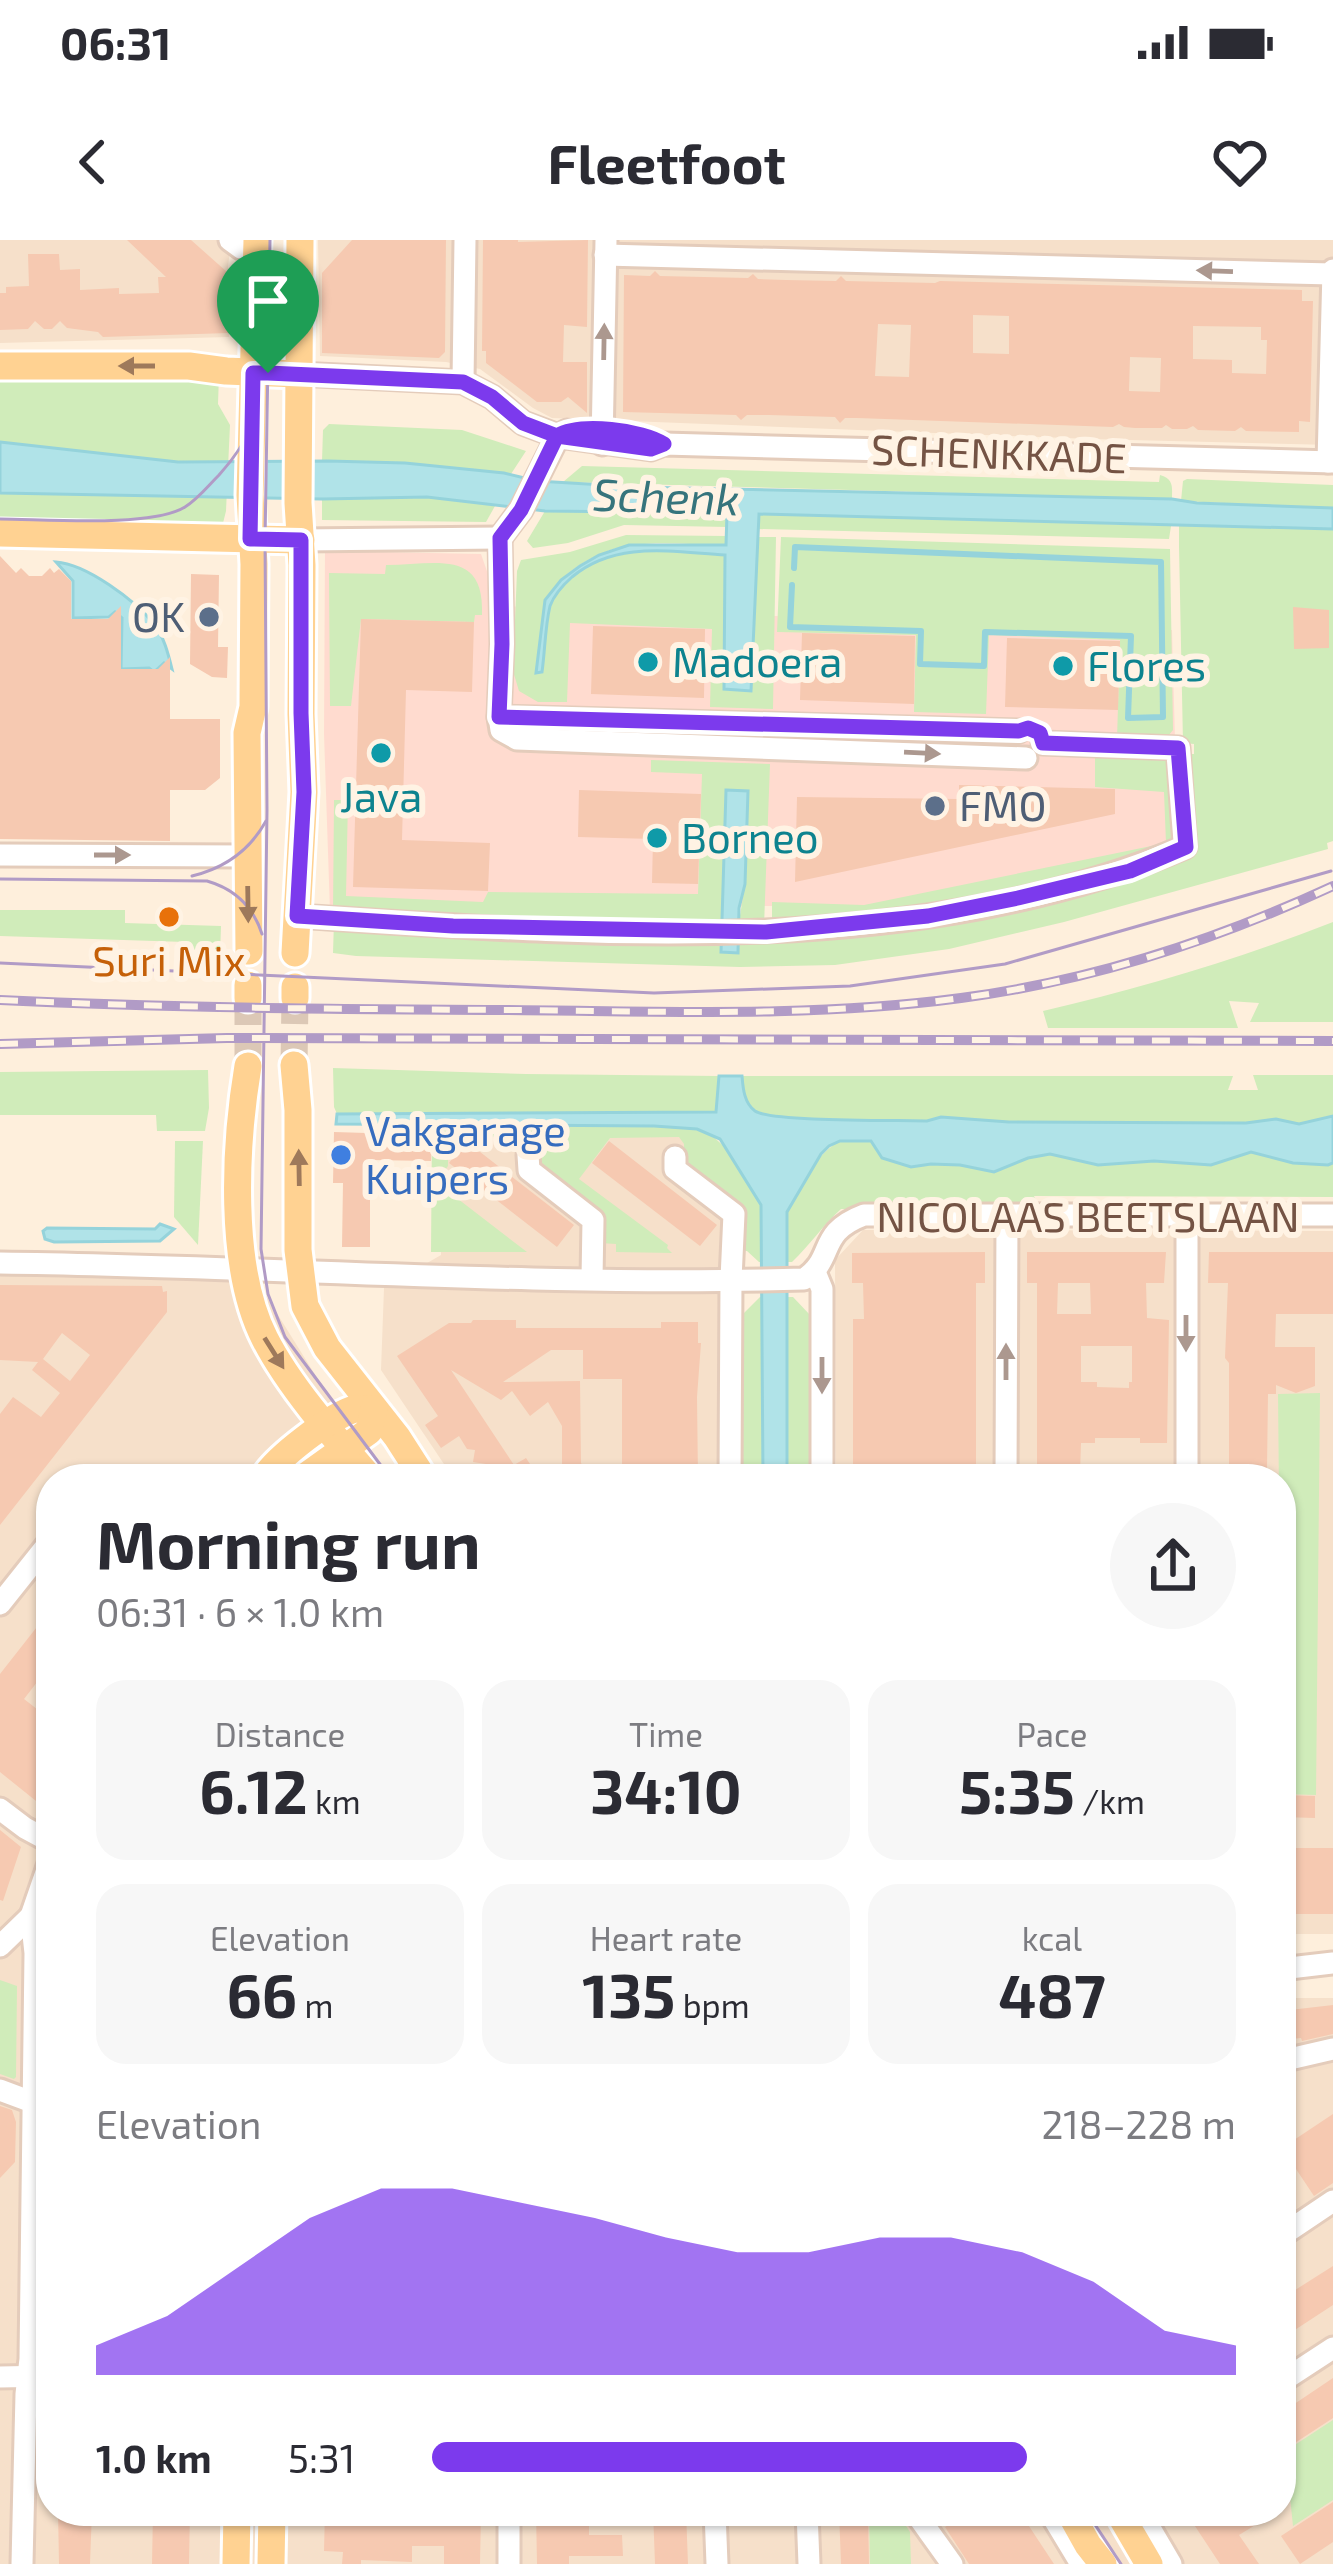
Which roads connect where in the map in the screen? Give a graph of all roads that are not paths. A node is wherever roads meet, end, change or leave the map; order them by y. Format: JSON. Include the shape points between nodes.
{"nodes":[{"id":1,"x":230,"y":240,"type":"edge"},
{"id":2,"x":300,"y":240,"type":"edge"},
{"id":3,"x":465,"y":240,"type":"edge"},
{"id":4,"x":257,"y":245,"type":"edge"},
{"id":5,"x":605,"y":247,"type":"edge"},
{"id":6,"x":1332,"y":272,"type":"edge"},
{"id":7,"x":0,"y":366,"type":"edge"},
{"id":8,"x":253,"y":373,"type":"junction"},
{"id":9,"x":297,"y":374,"type":"junction"},
{"id":10,"x":463,"y":382,"type":"junction"},
{"id":11,"x":557,"y":436,"type":"junction"},
{"id":12,"x":602,"y":436,"type":"junction"},
{"id":13,"x":1331,"y":462,"type":"edge"},
{"id":14,"x":0,"y":533,"type":"edge"},
{"id":15,"x":500,"y":538,"type":"junction"},
{"id":16,"x":250,"y":539,"type":"junction"},
{"id":17,"x":301,"y":540,"type":"junction"},
{"id":18,"x":499,"y":717,"type":"junction"},
{"id":19,"x":1035,"y":751,"type":"junction"},
{"id":20,"x":0,"y":855,"type":"edge"},
{"id":21,"x":236,"y":856,"type":"junction"},
{"id":22,"x":297,"y":916,"type":"junction"},
{"id":23,"x":249,"y":951,"type":"dead end"},
{"id":24,"x":295,"y":953,"type":"dead end"},
{"id":25,"x":294,"y":1065,"type":"tunnel mouth"},
{"id":26,"x":248,"y":1066,"type":"tunnel mouth"},
{"id":27,"x":528,"y":1155,"type":"dead end"},
{"id":28,"x":675,"y":1157,"type":"dead end"},
{"id":29,"x":1333,"y":1215,"type":"edge"},
{"id":30,"x":1007,"y":1216,"type":"junction"},
{"id":31,"x":1187,"y":1216,"type":"junction"},
{"id":32,"x":0,"y":1263,"type":"edge"},
{"id":33,"x":242,"y":1269,"type":"junction"},
{"id":34,"x":299,"y":1271,"type":"junction"},
{"id":35,"x":804,"y":1276,"type":"junction"},
{"id":36,"x":731,"y":1279,"type":"junction"},
{"id":37,"x":592,"y":1280,"type":"junction"},
{"id":38,"x":374,"y":1409,"type":"junction"},
{"id":39,"x":327,"y":1425,"type":"junction"},
{"id":40,"x":345,"y":1448,"type":"junction"},
{"id":41,"x":275,"y":1464,"type":"edge"},
{"id":42,"x":323,"y":1464,"type":"edge"},
{"id":43,"x":358,"y":1464,"type":"edge"},
{"id":44,"x":413,"y":1464,"type":"edge"},
{"id":45,"x":730,"y":1464,"type":"edge"},
{"id":46,"x":822,"y":1464,"type":"edge"},
{"id":47,"x":1006,"y":1464,"type":"edge"},
{"id":48,"x":1186,"y":1464,"type":"edge"},
{"id":49,"x":36,"y":1559,"type":"edge"},
{"id":50,"x":0,"y":1604,"type":"edge"},
{"id":51,"x":0,"y":1809,"type":"edge"},
{"id":52,"x":36,"y":1834,"type":"edge"},
{"id":53,"x":36,"y":1902,"type":"edge"},
{"id":54,"x":31,"y":1916,"type":"junction"},
{"id":55,"x":0,"y":1946,"type":"edge"},
{"id":56,"x":1333,"y":1963,"type":"edge"},
{"id":57,"x":1296,"y":1968,"type":"edge"},
{"id":58,"x":1333,"y":2049,"type":"edge"},
{"id":59,"x":1296,"y":2058,"type":"edge"},
{"id":60,"x":0,"y":2090,"type":"edge"},
{"id":61,"x":32,"y":2102,"type":"junction"},
{"id":62,"x":1333,"y":2201,"type":"edge"},
{"id":63,"x":1296,"y":2226,"type":"edge"},
{"id":64,"x":36,"y":2259,"type":"edge"},
{"id":65,"x":1333,"y":2348,"type":"edge"},
{"id":66,"x":1296,"y":2372,"type":"edge"},
{"id":67,"x":0,"y":2377,"type":"edge"},
{"id":68,"x":36,"y":2377,"type":"edge"},
{"id":69,"x":36,"y":2410,"type":"edge"},
{"id":70,"x":237,"y":2526,"type":"edge"},
{"id":71,"x":272,"y":2526,"type":"edge"},
{"id":72,"x":509,"y":2526,"type":"edge"},
{"id":73,"x":716,"y":2526,"type":"edge"},
{"id":74,"x":807,"y":2526,"type":"edge"},
{"id":75,"x":932,"y":2526,"type":"edge"},
{"id":76,"x":1058,"y":2526,"type":"edge"},
{"id":77,"x":1078,"y":2526,"type":"edge"},
{"id":78,"x":1127,"y":2526,"type":"edge"},
{"id":79,"x":1149,"y":2526,"type":"edge"},
{"id":80,"x":22,"y":2564,"type":"edge"},
{"id":81,"x":236,"y":2564,"type":"edge"},
{"id":82,"x":271,"y":2564,"type":"edge"},
{"id":83,"x":509,"y":2564,"type":"edge"},
{"id":84,"x":717,"y":2564,"type":"edge"},
{"id":85,"x":808,"y":2564,"type":"edge"},
{"id":86,"x":952,"y":2564,"type":"edge"},
{"id":87,"x":1081,"y":2564,"type":"edge"},
{"id":88,"x":1103,"y":2564,"type":"edge"},
{"id":89,"x":1149,"y":2564,"type":"edge"},
{"id":90,"x":1172,"y":2564,"type":"edge"}],
"edges":[{"from":1,"to":4,"type":"street"},
{"from":2,"to":9,"type":"main road"},
{"from":3,"to":10,"type":"street"},
{"from":4,"to":8,"type":"main road"},
{"from":6,"to":5,"type":"street","one_way":true},
{"from":12,"to":5,"type":"street","one_way":true},
{"from":6,"to":13,"type":"street"},
{"from":8,"to":7,"type":"main road","one_way":true},
{"from":8,"to":9,"type":"main road"},
{"from":8,"to":16,"type":"main road"},
{"from":9,"to":10,"type":"street"},
{"from":9,"to":17,"type":"main road"},
{"from":10,"to":11,"type":"street"},
{"from":11,"to":12,"type":"street","name":"SCHENKKADE"},
{"from":11,"to":15,"type":"street"},
{"from":12,"to":13,"type":"street","name":"SCHENKKADE"},
{"from":14,"to":16,"type":"main road"},
{"from":15,"to":17,"type":"street"},
{"from":15,"to":18,"type":"street"},
{"from":16,"to":17,"type":"main road"},
{"from":16,"to":21,"type":"main road","via":[[253,706]]},
{"from":17,"to":22,"type":"main road"},
{"from":18,"to":19,"type":"street","one_way":true,"via":[[501,730],[517,739]]},
{"from":18,"to":19,"type":"street","via":[[1028,728],[1036,730]]},
{"from":19,"to":22,"type":"street","via":[[1178,748],[1186,847],[1130,871],[867,924],[729,933]]},
{"from":20,"to":21,"type":"street","one_way":true},
{"from":21,"to":23,"type":"main road","one_way":true},
{"from":22,"to":24,"type":"main road"},
{"from":34,"to":25,"type":"main road","one_way":true},
{"from":26,"to":33,"type":"main road","via":[[240,1113]]},
{"from":27,"to":37,"type":"street","via":[[529,1170],[593,1220]]},
{"from":28,"to":36,"type":"street","via":[[675,1169],[734,1214]]},
{"from":29,"to":31,"type":"street","name":"NICOLAAS BEETSLAAN"},
{"from":30,"to":31,"type":"street","name":"NICOLAAS BEETSLAAN"},
{"from":30,"to":35,"type":"street","name":"NICOLAAS BEETSLAAN","via":[[864,1215],[831,1236],[822,1262]]},
{"from":47,"to":30,"type":"street","one_way":true},
{"from":31,"to":48,"type":"street","one_way":true},
{"from":32,"to":33,"type":"street"},
{"from":33,"to":34,"type":"street"},
{"from":33,"to":39,"type":"main road","one_way":true,"via":[[265,1339]]},
{"from":34,"to":37,"type":"street"},
{"from":34,"to":38,"type":"main road","via":[[305,1306],[327,1348]]},
{"from":35,"to":36,"type":"street"},
{"from":35,"to":46,"type":"street","one_way":true,"via":[[822,1289]]},
{"from":36,"to":37,"type":"street"},
{"from":36,"to":45,"type":"street"},
{"from":38,"to":39,"type":"main road","via":[[353,1409]]},
{"from":38,"to":40,"type":"main road","via":[[369,1431]]},
{"from":38,"to":44,"type":"main road"},
{"from":39,"to":40,"type":"main road"},
{"from":39,"to":41,"type":"main road"},
{"from":40,"to":42,"type":"main road"},
{"from":40,"to":43,"type":"main road"},
{"from":49,"to":50,"type":"street"},
{"from":51,"to":52,"type":"street"},
{"from":53,"to":54,"type":"street"},
{"from":54,"to":55,"type":"street"},
{"from":54,"to":61,"type":"street"},
{"from":56,"to":57,"type":"street"},
{"from":58,"to":59,"type":"street"},
{"from":60,"to":61,"type":"street"},
{"from":61,"to":64,"type":"street"},
{"from":62,"to":63,"type":"street"},
{"from":65,"to":66,"type":"street"},
{"from":67,"to":68,"type":"street"},
{"from":69,"to":80,"type":"street"},
{"from":70,"to":81,"type":"main road"},
{"from":71,"to":82,"type":"main road"},
{"from":72,"to":83,"type":"street"},
{"from":73,"to":84,"type":"street"},
{"from":74,"to":85,"type":"street"},
{"from":75,"to":86,"type":"street"},
{"from":76,"to":87,"type":"street"},
{"from":77,"to":88,"type":"main road"},
{"from":78,"to":89,"type":"main road"},
{"from":79,"to":90,"type":"street"}]}
